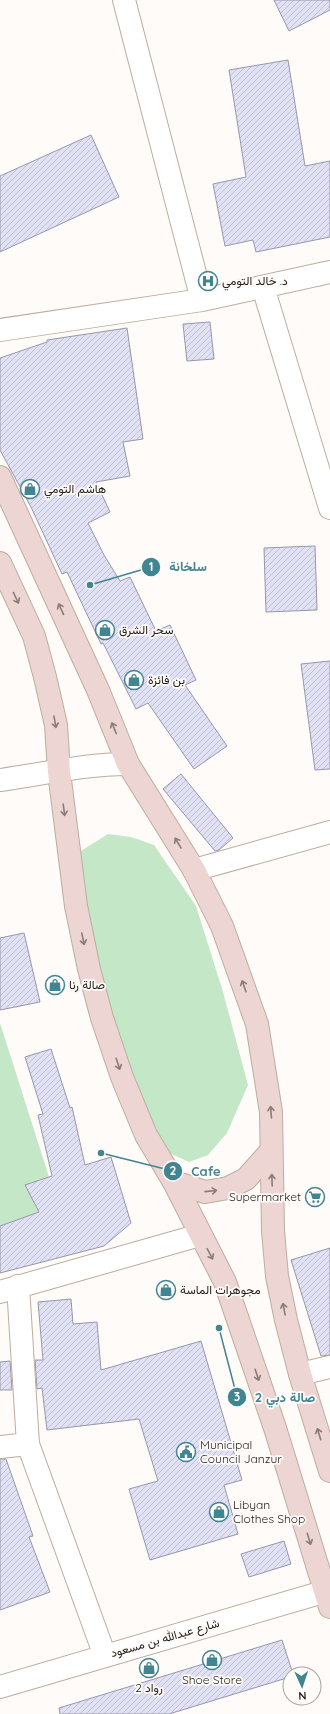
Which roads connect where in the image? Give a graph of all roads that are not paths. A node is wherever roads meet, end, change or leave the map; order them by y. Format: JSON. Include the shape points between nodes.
{"nodes":[{"id":1,"x":124,"y":0,"type":"edge"},
{"id":2,"x":330,"y":272,"type":"edge"},
{"id":3,"x":262,"y":287,"type":"junction"},
{"id":4,"x":202,"y":300,"type":"junction"},
{"id":5,"x":0,"y":330,"type":"edge"},
{"id":6,"x":0,"y":477,"type":"edge"},
{"id":7,"x":330,"y":508,"type":"edge"},
{"id":8,"x":0,"y":563,"type":"edge"},
{"id":9,"x":128,"y":764,"type":"junction"},
{"id":10,"x":58,"y":772,"type":"junction"},
{"id":11,"x":0,"y":780,"type":"edge"},
{"id":12,"x":330,"y":832,"type":"edge"},
{"id":13,"x":194,"y":870,"type":"junction"},
{"id":14,"x":271,"y":1151,"type":"junction"},
{"id":15,"x":174,"y":1182,"type":"junction"},
{"id":16,"x":200,"y":1235,"type":"junction"},
{"id":17,"x":9,"y":1289,"type":"edge"},
{"id":18,"x":330,"y":1366,"type":"edge"},
{"id":19,"x":300,"y":1374,"type":"junction"},
{"id":20,"x":28,"y":1444,"type":"junction"},
{"id":21,"x":0,"y":1447,"type":"edge"},
{"id":22,"x":330,"y":1471,"type":"edge"},
{"id":23,"x":328,"y":1596,"type":"edge"},
{"id":24,"x":105,"y":1656,"type":"junction"},
{"id":25,"x":0,"y":1687,"type":"edge"}],
"edges":[{"from":1,"to":4,"type":"street"},
{"from":2,"to":3,"type":"street"},
{"from":3,"to":4,"type":"street"},
{"from":3,"to":7,"type":"street"},
{"from":4,"to":5,"type":"street"},
{"from":9,"to":6,"type":"main road","one_way":true,"via":[[98,690]]},
{"from":8,"to":10,"type":"main road","one_way":true,"via":[[34,636],[56,725]]},
{"from":9,"to":10,"type":"street","via":[[87,766]]},
{"from":13,"to":9,"type":"main road","one_way":true},
{"from":10,"to":11,"type":"street"},
{"from":10,"to":15,"type":"main road","one_way":true,"via":[[76,906],[102,1018],[122,1077],[146,1135]]},
{"from":12,"to":13,"type":"street"},
{"from":14,"to":13,"type":"main road","one_way":true,"via":[[271,1112],[257,1024],[222,926]]},
{"from":15,"to":14,"type":"main road","one_way":true,"via":[[205,1192],[228,1188],[246,1179]]},
{"from":19,"to":14,"type":"main road","one_way":true,"via":[[277,1276]]},
{"from":15,"to":16,"type":"main road"},
{"from":16,"to":17,"type":"street"},
{"from":16,"to":23,"type":"main road","one_way":true,"via":[[226,1282]]},
{"from":17,"to":20,"type":"street"},
{"from":18,"to":19,"type":"street"},
{"from":22,"to":19,"type":"main road","one_way":true},
{"from":20,"to":21,"type":"street"},
{"from":20,"to":24,"type":"street"},
{"from":23,"to":24,"type":"street","name":"شارع عبدالله بن مسعود"},
{"from":24,"to":25,"type":"street","name":"شارع عبدالله بن مسعود"}]}
